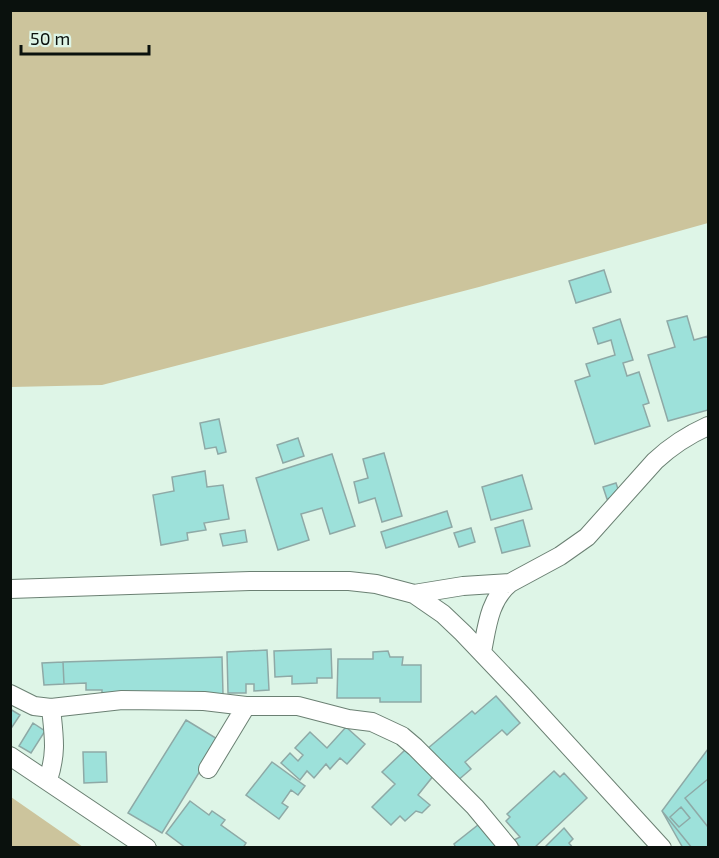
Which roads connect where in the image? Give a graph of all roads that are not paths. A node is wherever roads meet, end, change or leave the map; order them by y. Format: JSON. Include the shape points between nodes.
{"nodes":[{"id":1,"x":708,"y":426,"type":"edge"},
{"id":2,"x":510,"y":583,"type":"junction"},
{"id":3,"x":471,"y":585,"type":"junction"},
{"id":4,"x":10,"y":589,"type":"edge"},
{"id":5,"x":414,"y":594,"type":"junction"},
{"id":6,"x":493,"y":605,"type":"junction"},
{"id":7,"x":482,"y":652,"type":"junction"},
{"id":8,"x":10,"y":694,"type":"edge"},
{"id":9,"x":246,"y":706,"type":"junction"},
{"id":10,"x":51,"y":708,"type":"junction"},
{"id":11,"x":10,"y":756,"type":"edge"},
{"id":12,"x":208,"y":769,"type":"dead end"},
{"id":13,"x":48,"y":780,"type":"junction"},
{"id":14,"x":147,"y":848,"type":"edge"},
{"id":15,"x":509,"y":848,"type":"edge"},
{"id":16,"x":662,"y":848,"type":"edge"}],
"edges":[{"from":1,"to":2,"type":"street","via":[[655,461],[587,537]]},
{"from":2,"to":3,"type":"street"},
{"from":2,"to":6,"type":"street"},
{"from":3,"to":5,"type":"street"},
{"from":3,"to":6,"type":"street"},
{"from":4,"to":5,"type":"street","via":[[349,581]]},
{"from":5,"to":7,"type":"street"},
{"from":6,"to":7,"type":"street"},
{"from":7,"to":16,"type":"street"},
{"from":8,"to":10,"type":"street"},
{"from":9,"to":10,"type":"street","via":[[122,700]]},
{"from":9,"to":12,"type":"street"},
{"from":9,"to":15,"type":"street","via":[[298,706],[372,722],[402,736],[475,807]]},
{"from":10,"to":13,"type":"street","via":[[55,748]]},
{"from":11,"to":13,"type":"street"},
{"from":13,"to":14,"type":"street"}]}
